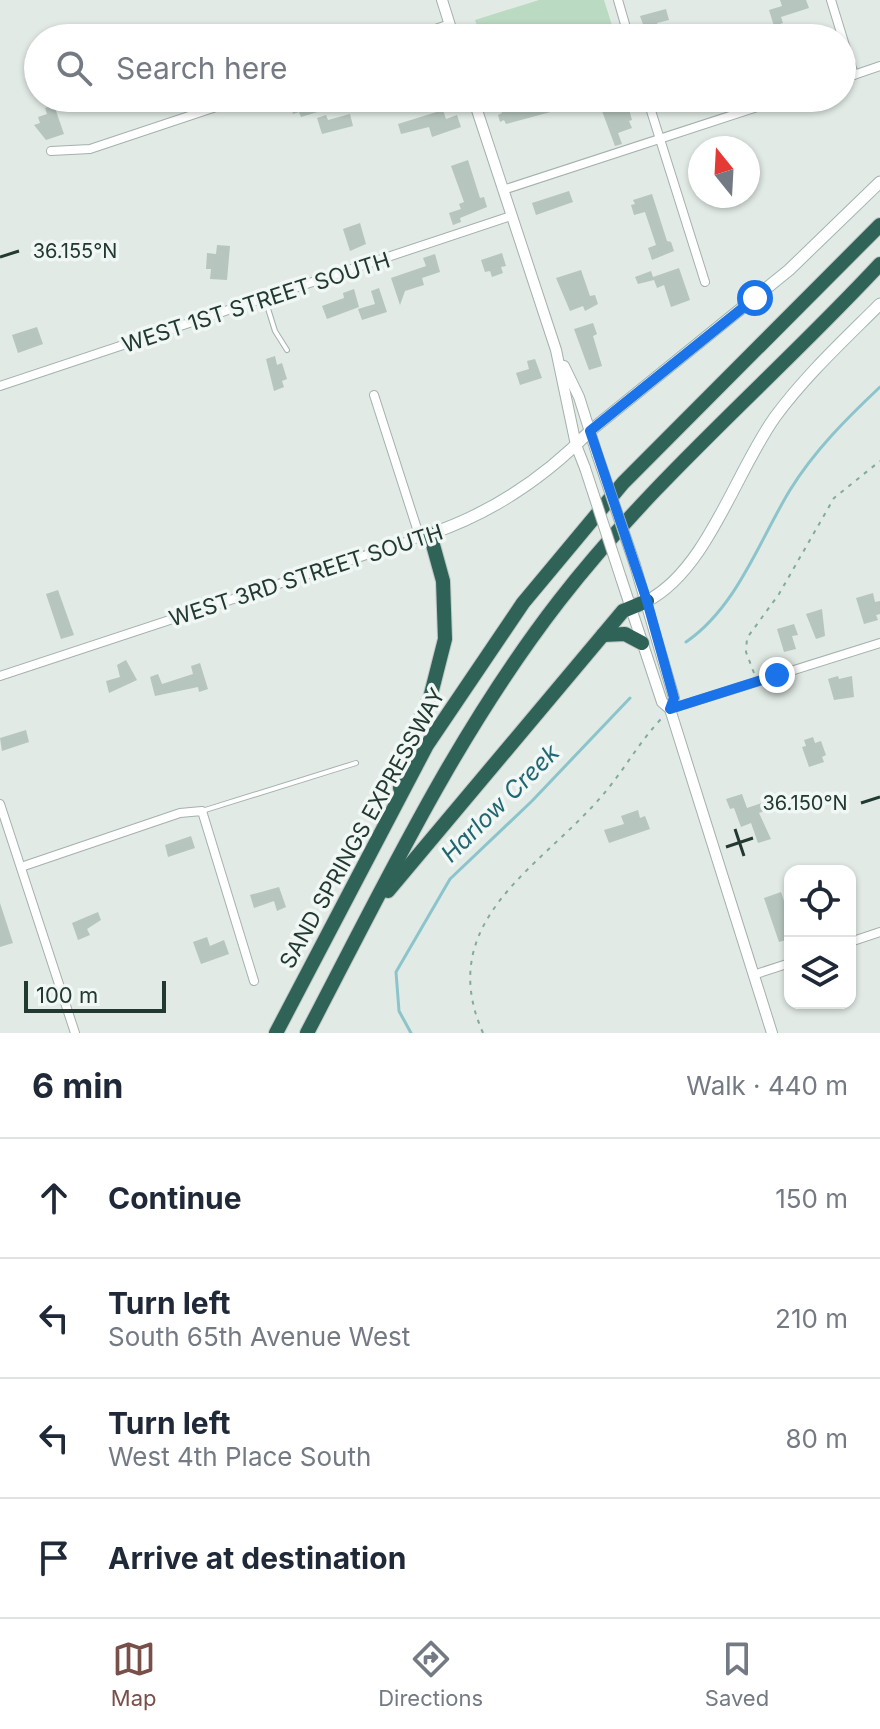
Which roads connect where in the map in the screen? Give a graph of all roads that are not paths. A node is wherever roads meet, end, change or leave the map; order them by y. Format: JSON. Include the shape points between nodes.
{"nodes":[{"id":1,"x":442,"y":0,"type":"edge"},
{"id":2,"x":618,"y":0,"type":"edge"},
{"id":3,"x":831,"y":0,"type":"edge"},
{"id":4,"x":450,"y":24,"type":"edge"},
{"id":5,"x":625,"y":24,"type":"edge"},
{"id":6,"x":838,"y":24,"type":"edge"},
{"id":7,"x":880,"y":66,"type":"edge"},
{"id":8,"x":856,"y":74,"type":"edge"},
{"id":9,"x":201,"y":112,"type":"edge"},
{"id":10,"x":478,"y":112,"type":"edge"},
{"id":11,"x":651,"y":112,"type":"edge"},
{"id":12,"x":743,"y":112,"type":"edge"},
{"id":13,"x":660,"y":140,"type":"junction"},
{"id":14,"x":51,"y":151,"type":"dead end"},
{"id":15,"x":880,"y":182,"type":"edge"},
{"id":16,"x":503,"y":190,"type":"junction"},
{"id":17,"x":511,"y":216,"type":"junction"},
{"id":18,"x":880,"y":225,"type":"edge"},
{"id":19,"x":880,"y":264,"type":"edge"},
{"id":20,"x":705,"y":282,"type":"dead end"},
{"id":21,"x":265,"y":299,"type":"junction"},
{"id":22,"x":880,"y":304,"type":"edge"},
{"id":23,"x":287,"y":350,"type":"dead end"},
{"id":24,"x":556,"y":350,"type":"junction"},
{"id":25,"x":0,"y":386,"type":"edge"},
{"id":26,"x":374,"y":395,"type":"dead end"},
{"id":27,"x":590,"y":431,"type":"junction"},
{"id":28,"x":576,"y":445,"type":"junction"},
{"id":29,"x":425,"y":536,"type":"junction"},
{"id":30,"x":647,"y":601,"type":"junction"},
{"id":31,"x":630,"y":607,"type":"junction"},
{"id":32,"x":603,"y":635,"type":"junction"},
{"id":33,"x":642,"y":643,"type":"junction"},
{"id":34,"x":880,"y":643,"type":"edge"},
{"id":35,"x":0,"y":676,"type":"edge"},
{"id":36,"x":670,"y":709,"type":"junction"},
{"id":37,"x":356,"y":763,"type":"dead end"},
{"id":38,"x":397,"y":803,"type":"junction"},
{"id":39,"x":0,"y":804,"type":"edge"},
{"id":40,"x":202,"y":811,"type":"junction"},
{"id":41,"x":21,"y":867,"type":"junction"},
{"id":42,"x":367,"y":918,"type":"junction"},
{"id":43,"x":880,"y":932,"type":"edge"},
{"id":44,"x":856,"y":940,"type":"edge"},
{"id":45,"x":784,"y":965,"type":"edge"},
{"id":46,"x":753,"y":975,"type":"junction"},
{"id":47,"x":254,"y":981,"type":"dead end"},
{"id":48,"x":75,"y":1033,"type":"edge"},
{"id":49,"x":276,"y":1033,"type":"edge"},
{"id":50,"x":307,"y":1033,"type":"edge"},
{"id":51,"x":772,"y":1033,"type":"edge"}],
"edges":[{"from":1,"to":4,"type":"street"},
{"from":2,"to":5,"type":"street"},
{"from":3,"to":6,"type":"street"},
{"from":7,"to":8,"type":"street"},
{"from":9,"to":14,"type":"street","via":[[90,149]]},
{"from":10,"to":16,"type":"street"},
{"from":11,"to":13,"type":"street"},
{"from":12,"to":13,"type":"street"},
{"from":13,"to":16,"type":"street"},
{"from":13,"to":20,"type":"street"},
{"from":15,"to":27,"type":"main road","name":"WEST 3RD STREET SOUTH","via":[[789,270]]},
{"from":16,"to":17,"type":"street"},
{"from":17,"to":21,"type":"street","name":"WEST 1ST STREET SOUTH"},
{"from":17,"to":24,"type":"street"},
{"from":18,"to":38,"type":"highway","name":"SAND SPRINGS EXPRESSWAY","via":[[585,525],[471,677]]},
{"from":19,"to":42,"type":"highway","name":"SAND SPRINGS EXPRESSWAY","via":[[664,478],[567,591],[459,746]]},
{"from":21,"to":23,"type":"lane"},
{"from":21,"to":25,"type":"street","name":"WEST 1ST STREET SOUTH"},
{"from":22,"to":30,"type":"main road","via":[[775,418],[685,573]]},
{"from":24,"to":27,"type":"street"},
{"from":24,"to":28,"type":"street"},
{"from":26,"to":29,"type":"street"},
{"from":27,"to":28,"type":"main road","name":"WEST 3RD STREET SOUTH"},
{"from":27,"to":30,"type":"street","bridge":true},
{"from":28,"to":29,"type":"main road","name":"WEST 3RD STREET SOUTH","via":[[488,512]]},
{"from":28,"to":31,"type":"street","bridge":true},
{"from":29,"to":35,"type":"street","name":"WEST 3RD STREET SOUTH"},
{"from":29,"to":38,"type":"highway","via":[[443,581],[445,639],[430,698],[408,745]]},
{"from":30,"to":31,"type":"highway"},
{"from":30,"to":36,"type":"street","via":[[674,698]]},
{"from":31,"to":32,"type":"highway"},
{"from":31,"to":33,"type":"street"},
{"from":32,"to":33,"type":"highway","via":[[625,634]]},
{"from":32,"to":42,"type":"highway"},
{"from":33,"to":36,"type":"street","via":[[662,702]]},
{"from":34,"to":36,"type":"street"},
{"from":36,"to":46,"type":"street"},
{"from":37,"to":40,"type":"lane"},
{"from":38,"to":49,"type":"highway","name":"SAND SPRINGS EXPRESSWAY"},
{"from":39,"to":41,"type":"street"},
{"from":40,"to":41,"type":"street","via":[[180,813]]},
{"from":40,"to":47,"type":"street"},
{"from":41,"to":48,"type":"street"},
{"from":42,"to":50,"type":"highway","name":"SAND SPRINGS EXPRESSWAY"},
{"from":43,"to":44,"type":"street"},
{"from":45,"to":46,"type":"street"},
{"from":46,"to":51,"type":"street"}]}
